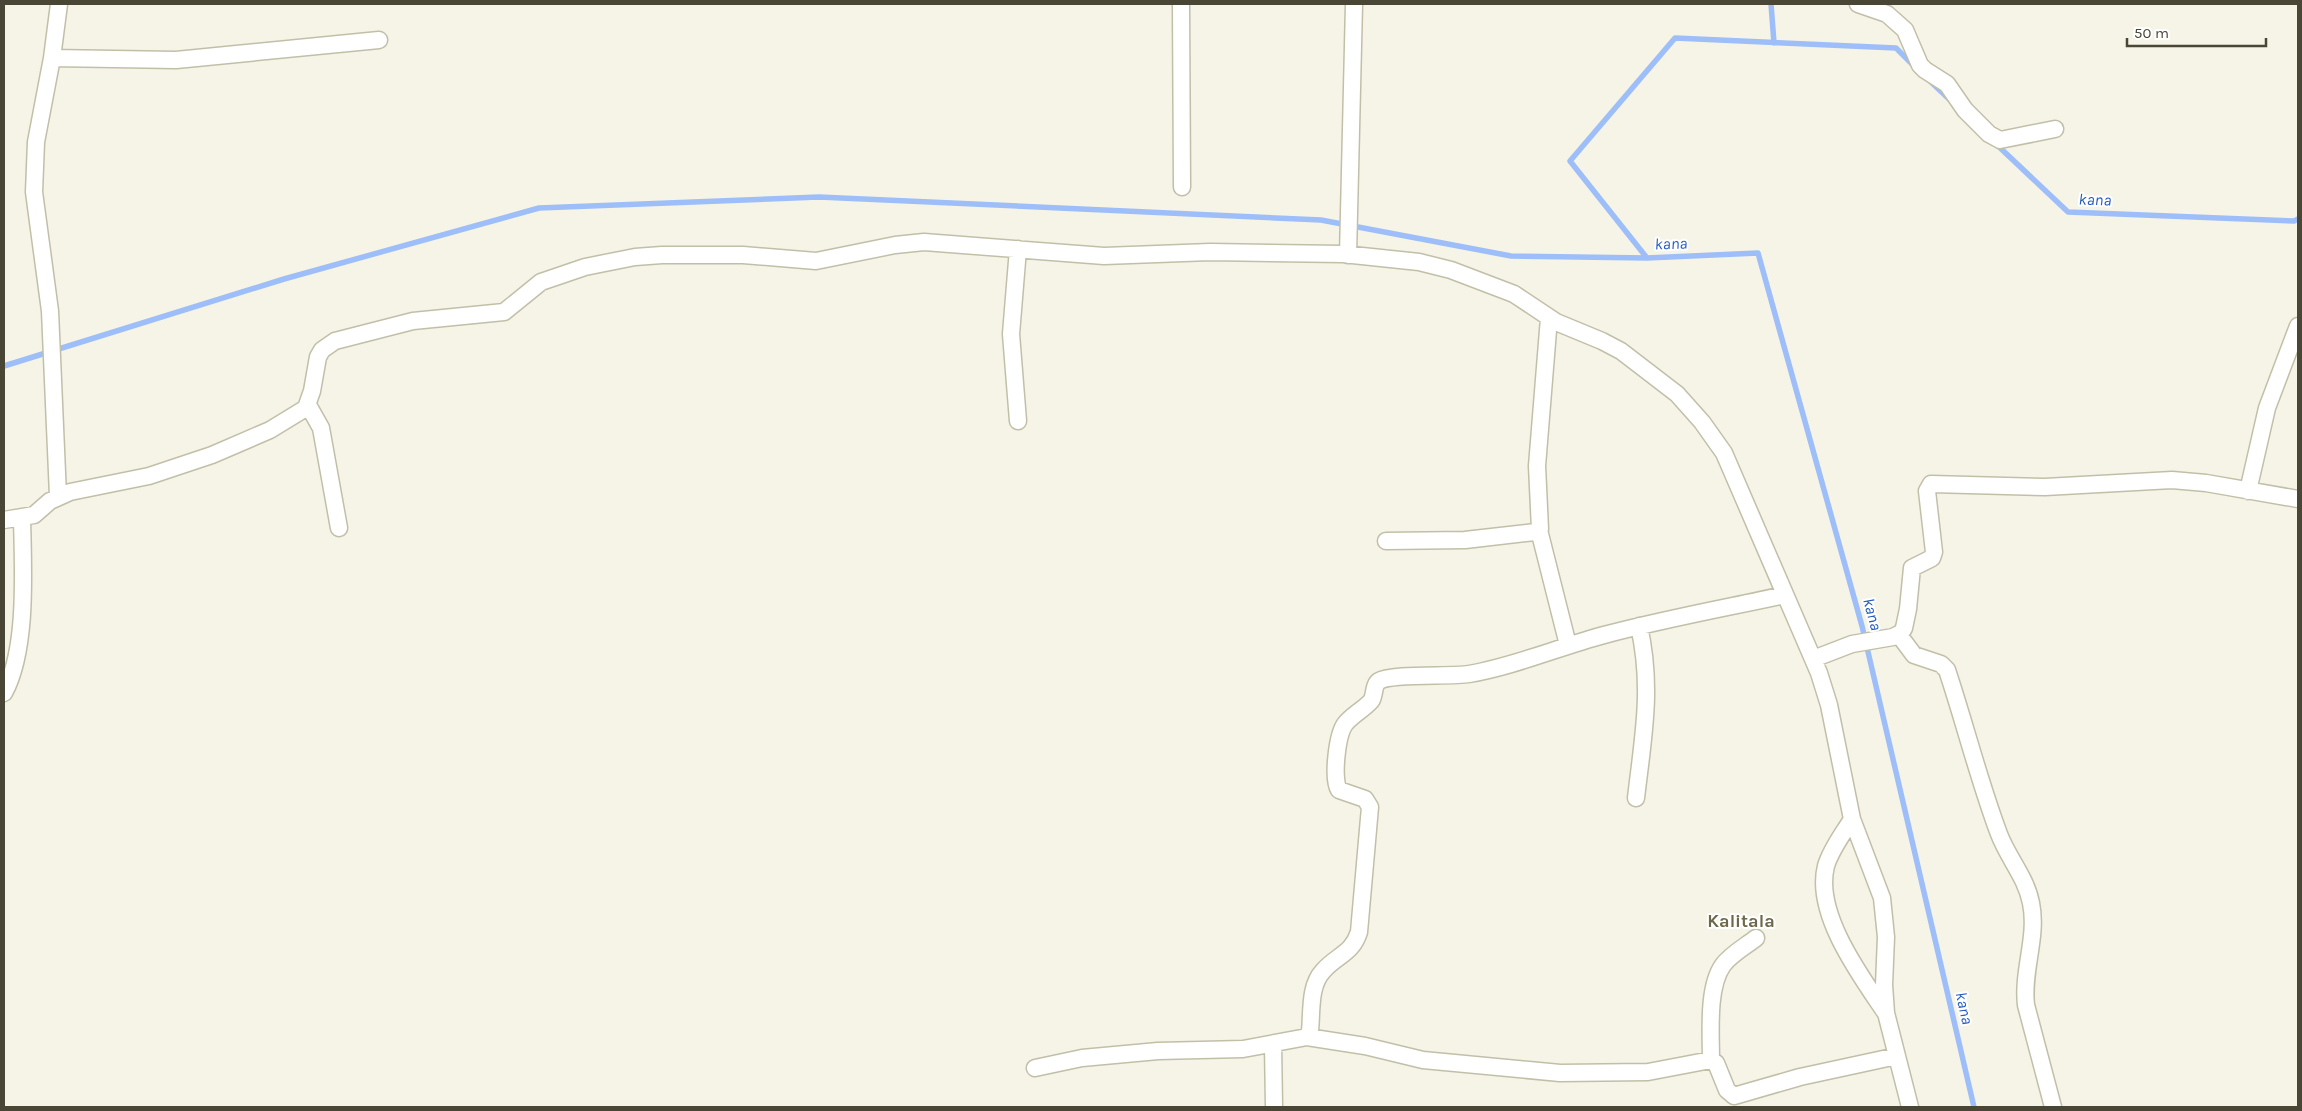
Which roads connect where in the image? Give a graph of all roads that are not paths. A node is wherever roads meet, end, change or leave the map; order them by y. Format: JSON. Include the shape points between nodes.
{"nodes":[{"id":1,"x":59,"y":4,"type":"edge"},
{"id":2,"x":1181,"y":4,"type":"edge"},
{"id":3,"x":1354,"y":4,"type":"edge"},
{"id":4,"x":1858,"y":4,"type":"edge"},
{"id":5,"x":379,"y":40,"type":"dead end"},
{"id":6,"x":52,"y":58,"type":"junction"},
{"id":7,"x":2055,"y":129,"type":"dead end"},
{"id":8,"x":1182,"y":187,"type":"dead end"},
{"id":9,"x":1018,"y":249,"type":"junction"},
{"id":10,"x":1348,"y":255,"type":"junction"},
{"id":11,"x":1549,"y":318,"type":"junction"},
{"id":12,"x":2298,"y":326,"type":"edge"},
{"id":13,"x":308,"y":405,"type":"junction"},
{"id":14,"x":1018,"y":421,"type":"dead end"},
{"id":15,"x":2248,"y":491,"type":"junction"},
{"id":16,"x":58,"y":496,"type":"junction"},
{"id":17,"x":2298,"y":499,"type":"edge"},
{"id":18,"x":22,"y":518,"type":"junction"},
{"id":19,"x":4,"y":520,"type":"edge"},
{"id":20,"x":339,"y":528,"type":"dead end"},
{"id":21,"x":1539,"y":530,"type":"junction"},
{"id":22,"x":1386,"y":541,"type":"dead end"},
{"id":23,"x":1785,"y":595,"type":"junction"},
{"id":24,"x":1639,"y":626,"type":"junction"},
{"id":25,"x":1896,"y":636,"type":"junction"},
{"id":26,"x":1568,"y":645,"type":"junction"},
{"id":27,"x":1813,"y":659,"type":"junction"},
{"id":28,"x":4,"y":693,"type":"edge"},
{"id":29,"x":1636,"y":798,"type":"dead end"},
{"id":30,"x":1852,"y":819,"type":"junction"},
{"id":31,"x":1756,"y":938,"type":"dead end"},
{"id":32,"x":1886,"y":1014,"type":"junction"},
{"id":33,"x":1307,"y":1037,"type":"junction"},
{"id":34,"x":1273,"y":1044,"type":"junction"},
{"id":35,"x":1897,"y":1056,"type":"junction"},
{"id":36,"x":1711,"y":1060,"type":"junction"},
{"id":37,"x":1035,"y":1068,"type":"dead end"},
{"id":38,"x":1274,"y":1107,"type":"edge"},
{"id":39,"x":1910,"y":1107,"type":"edge"},
{"id":40,"x":2053,"y":1107,"type":"edge"}],
"edges":[{"from":1,"to":6,"type":"street"},
{"from":2,"to":8,"type":"street"},
{"from":3,"to":10,"type":"street"},
{"from":4,"to":7,"type":"street","via":[[1880,10],[1905,30],[1920,65],[1947,84],[1966,110],[1993,137],[2000,140]]},
{"from":5,"to":6,"type":"street","via":[[176,60]]},
{"from":6,"to":16,"type":"street","via":[[36,142],[34,192],[50,311]]},
{"from":9,"to":10,"type":"street","via":[[1104,256],[1210,252]]},
{"from":9,"to":13,"type":"street","via":[[908,242],[816,261],[662,255],[584,267],[541,282],[504,312],[413,321],[335,341],[322,350],[318,358]]},
{"from":9,"to":14,"type":"street","via":[[1011,334]]},
{"from":10,"to":11,"type":"street","via":[[1419,262],[1452,270],[1514,294]]},
{"from":11,"to":21,"type":"street","via":[[1537,466]]},
{"from":11,"to":23,"type":"street","via":[[1621,351],[1677,394],[1702,422],[1724,453]]},
{"from":12,"to":15,"type":"street","via":[[2267,408]]},
{"from":13,"to":16,"type":"street","via":[[270,430],[212,455],[149,476]]},
{"from":13,"to":20,"type":"street","via":[[321,428]]},
{"from":15,"to":17,"type":"street"},
{"from":15,"to":25,"type":"street","via":[[2172,480],[2045,487],[1928,485],[1935,545],[1933,556],[1912,568],[1904,628]]},
{"from":16,"to":18,"type":"street","via":[[34,515]]},
{"from":18,"to":19,"type":"street"},
{"from":18,"to":28,"type":"street","via":[[22,608],[15,663]]},
{"from":21,"to":22,"type":"street","via":[[1465,540]]},
{"from":21,"to":26,"type":"street"},
{"from":23,"to":24,"type":"street"},
{"from":23,"to":27,"type":"street"},
{"from":24,"to":26,"type":"street"},
{"from":24,"to":29,"type":"street","via":[[1646,661],[1647,707]]},
{"from":25,"to":27,"type":"street","via":[[1863,641]]},
{"from":25,"to":40,"type":"street","via":[[1914,655],[1941,664],[1947,670],[1994,821],[2004,848],[2028,892],[2034,932],[2024,993]]},
{"from":26,"to":33,"type":"street","via":[[1475,672],[1380,681],[1372,700],[1345,724],[1341,733],[1336,785],[1339,790],[1365,799],[1370,807],[1362,914],[1355,944],[1322,971],[1318,979]]},
{"from":27,"to":30,"type":"street","via":[[1829,705]]},
{"from":30,"to":32,"type":"street","via":[[1882,898],[1886,937]]},
{"from":30,"to":32,"type":"street","via":[[1826,866],[1825,898],[1832,921],[1851,958]]},
{"from":31,"to":36,"type":"street","via":[[1728,960],[1719,972],[1711,1015]]},
{"from":32,"to":35,"type":"street"},
{"from":33,"to":34,"type":"street"},
{"from":33,"to":36,"type":"street","via":[[1423,1060],[1560,1073],[1648,1072]]},
{"from":34,"to":37,"type":"street","via":[[1222,1051],[1158,1051],[1082,1058]]},
{"from":34,"to":38,"type":"street"},
{"from":35,"to":36,"type":"street","via":[[1800,1077],[1736,1096],[1730,1094],[1716,1063]]},
{"from":35,"to":39,"type":"street"}]}
